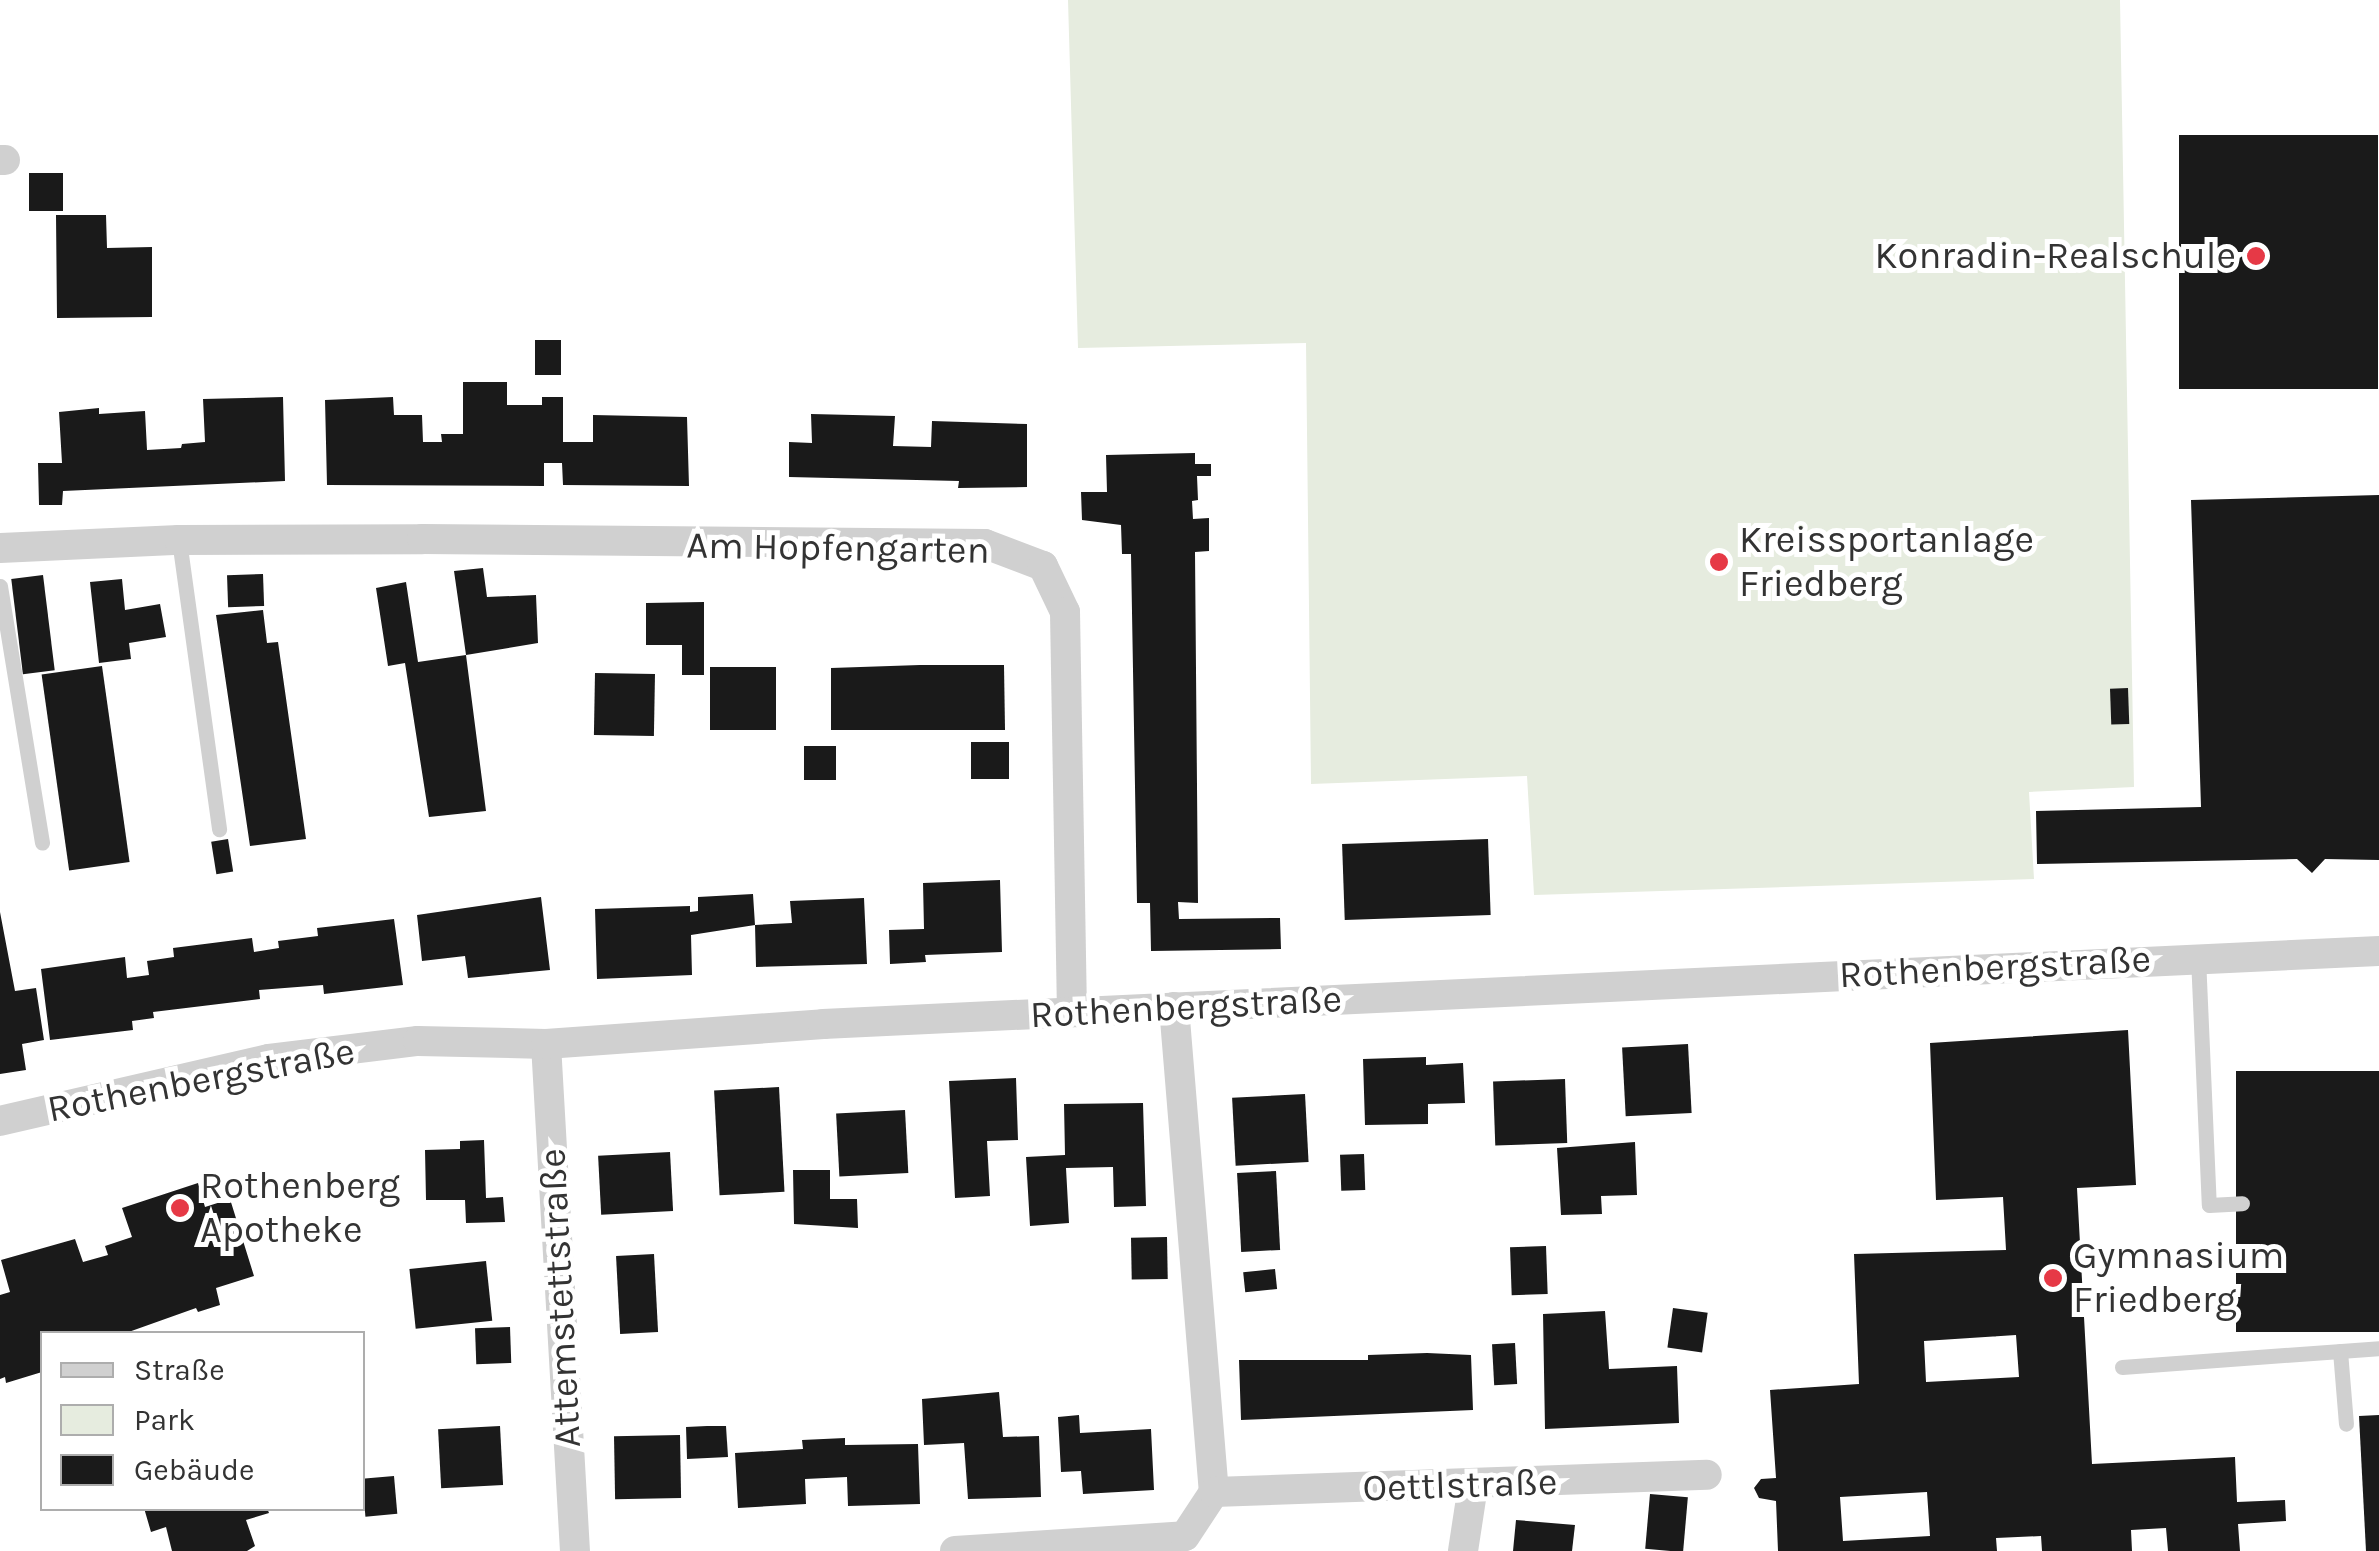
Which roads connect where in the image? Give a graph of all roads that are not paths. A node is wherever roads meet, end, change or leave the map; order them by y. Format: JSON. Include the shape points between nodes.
{"nodes":[{"id":1,"x":178,"y":540,"type":"junction"},
{"id":2,"x":0,"y":548,"type":"edge"},
{"id":3,"x":0,"y":586,"type":"edge"},
{"id":4,"x":219,"y":828,"type":"dead end"},
{"id":5,"x":42,"y":844,"type":"dead end"},
{"id":6,"x":2379,"y":951,"type":"edge"},
{"id":7,"x":2198,"y":957,"type":"junction"},
{"id":8,"x":1174,"y":1008,"type":"junction"},
{"id":9,"x":1072,"y":1012,"type":"junction"},
{"id":10,"x":546,"y":1044,"type":"junction"},
{"id":11,"x":0,"y":1120,"type":"edge"},
{"id":12,"x":2242,"y":1202,"type":"dead end"},
{"id":13,"x":2379,"y":1348,"type":"edge"},
{"id":14,"x":2340,"y":1351,"type":"junction"},
{"id":15,"x":2122,"y":1367,"type":"dead end"},
{"id":16,"x":2346,"y":1424,"type":"dead end"},
{"id":17,"x":1707,"y":1475,"type":"dead end"},
{"id":18,"x":1473,"y":1486,"type":"junction"},
{"id":19,"x":1214,"y":1492,"type":"junction"},
{"id":20,"x":576,"y":1551,"type":"edge"},
{"id":21,"x":954,"y":1551,"type":"edge"},
{"id":22,"x":1462,"y":1551,"type":"edge"}],
"edges":[{"from":1,"to":2,"type":"street","name":"Am Hopfengarten"},
{"from":1,"to":4,"type":"lane"},
{"from":1,"to":9,"type":"street","name":"Am Hopfengarten","via":[[985,544],[1043,566],[1065,612]]},
{"from":3,"to":5,"type":"lane"},
{"from":6,"to":7,"type":"street","name":"Rothenbergstraße"},
{"from":7,"to":8,"type":"street","name":"Rothenbergstraße"},
{"from":7,"to":12,"type":"lane","via":[[2209,1205]]},
{"from":8,"to":9,"type":"street","name":"Rothenbergstraße"},
{"from":8,"to":19,"type":"street"},
{"from":9,"to":10,"type":"street","name":"Rothenbergstraße"},
{"from":10,"to":11,"type":"street","name":"Rothenbergstraße","via":[[418,1041],[269,1059]]},
{"from":10,"to":20,"type":"street","name":"Attemstettstraße"},
{"from":13,"to":14,"type":"lane"},
{"from":14,"to":15,"type":"lane"},
{"from":14,"to":16,"type":"lane"},
{"from":17,"to":18,"type":"street","name":"Oettlstraße"},
{"from":18,"to":19,"type":"street","name":"Oettlstraße"},
{"from":18,"to":22,"type":"street"},
{"from":19,"to":21,"type":"street","via":[[1185,1536]]}]}
